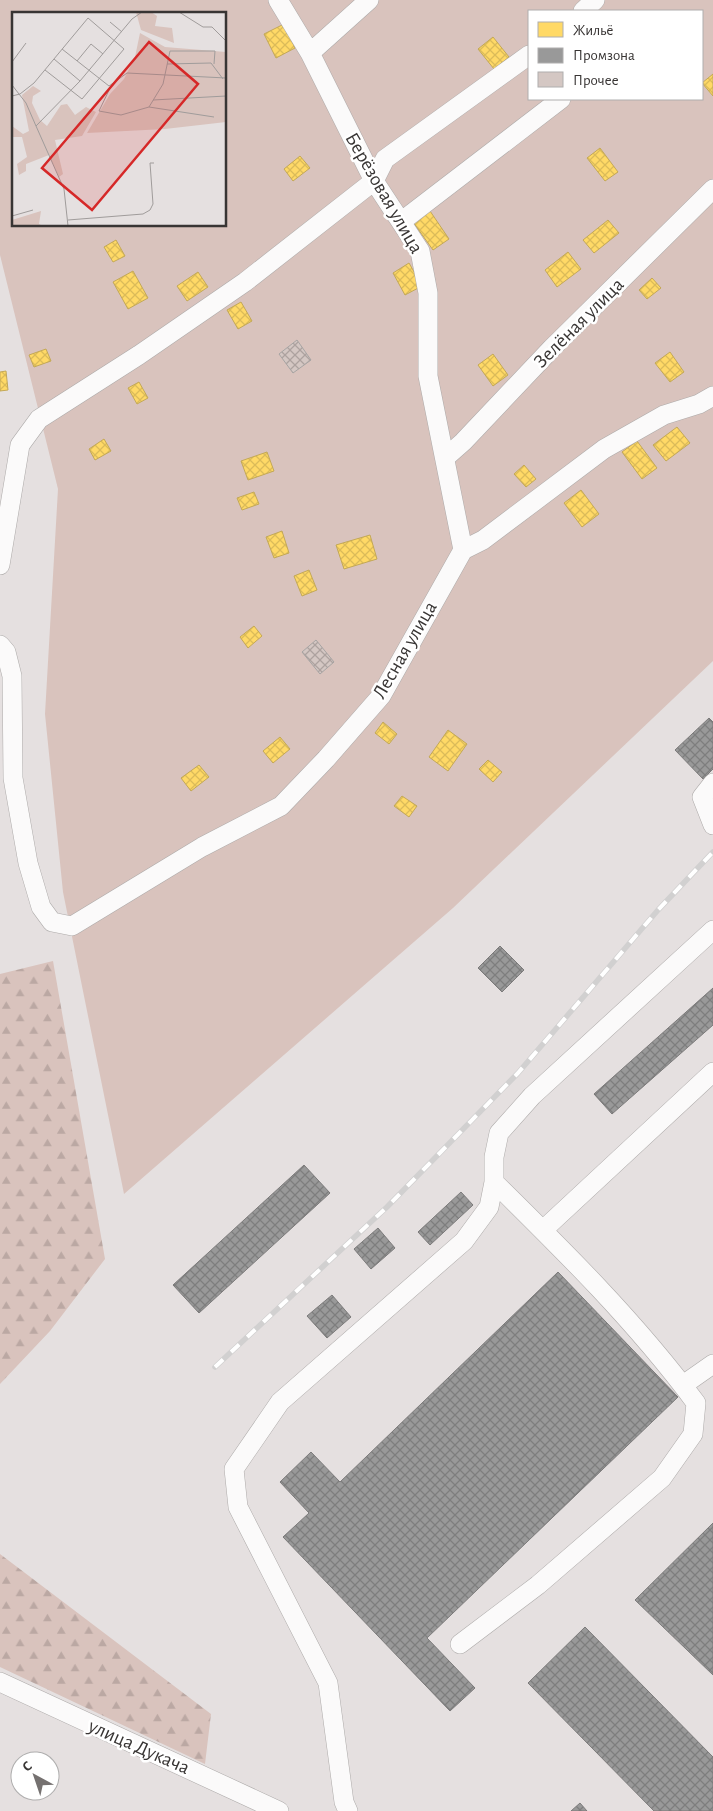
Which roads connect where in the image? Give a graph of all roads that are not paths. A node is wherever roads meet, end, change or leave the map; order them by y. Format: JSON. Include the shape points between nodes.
{"nodes":[{"id":1,"x":278,"y":0,"type":"edge"},
{"id":2,"x":369,"y":0,"type":"edge"},
{"id":3,"x":595,"y":0,"type":"edge"},
{"id":4,"x":584,"y":10,"type":"edge"},
{"id":5,"x":310,"y":53,"type":"junction"},
{"id":6,"x":528,"y":56,"type":"edge"},
{"id":7,"x":560,"y":100,"type":"edge"},
{"id":8,"x":374,"y":181,"type":"junction"},
{"id":9,"x":713,"y":190,"type":"edge"},
{"id":10,"x":402,"y":221,"type":"junction"},
{"id":11,"x":713,"y":396,"type":"edge"},
{"id":12,"x":446,"y":457,"type":"junction"},
{"id":13,"x":463,"y":550,"type":"junction"},
{"id":14,"x":0,"y":565,"type":"edge"},
{"id":15,"x":0,"y":645,"type":"edge"},
{"id":16,"x":713,"y":783,"type":"edge"},
{"id":17,"x":713,"y":825,"type":"edge"},
{"id":18,"x":713,"y":930,"type":"edge"},
{"id":19,"x":713,"y":1072,"type":"edge"},
{"id":20,"x":494,"y":1182,"type":"junction"},
{"id":21,"x":542,"y":1230,"type":"junction"},
{"id":22,"x":713,"y":1364,"type":"edge"},
{"id":23,"x":683,"y":1385,"type":"junction"},
{"id":24,"x":460,"y":1644,"type":"dead end"},
{"id":25,"x":0,"y":1682,"type":"edge"},
{"id":26,"x":279,"y":1811,"type":"edge"},
{"id":27,"x":348,"y":1811,"type":"edge"}],
"edges":[{"from":1,"to":5,"type":"street","name":"Берёзовая улица"},
{"from":2,"to":5,"type":"street"},
{"from":3,"to":4,"type":"street"},
{"from":5,"to":8,"type":"street","name":"Берёзовая улица"},
{"from":6,"to":8,"type":"street","via":[[385,159]]},
{"from":7,"to":10,"type":"street"},
{"from":8,"to":10,"type":"street","name":"Берёзовая улица"},
{"from":8,"to":14,"type":"street","via":[[245,282],[40,419],[20,445]]},
{"from":9,"to":12,"type":"street","name":"Зелёная улица"},
{"from":10,"to":12,"type":"street","name":"Берёзовая улица","via":[[420,251],[428,293],[428,376]]},
{"from":11,"to":13,"type":"street","via":[[664,415],[604,449],[482,540]]},
{"from":12,"to":13,"type":"street","name":"Берёзовая улица"},
{"from":13,"to":15,"type":"street","name":"Лесная улица","via":[[381,696],[280,806],[202,847],[72,926],[52,922],[41,907],[28,863],[13,778],[12,676],[6,652]]},
{"from":16,"to":17,"type":"street","via":[[702,797]]},
{"from":18,"to":20,"type":"street","via":[[532,1096],[499,1133],[494,1157]]},
{"from":19,"to":21,"type":"street"},
{"from":20,"to":21,"type":"street"},
{"from":20,"to":27,"type":"street","via":[[489,1207],[464,1241],[280,1402],[234,1469],[238,1507],[328,1683],[344,1802]]},
{"from":21,"to":23,"type":"street","via":[[599,1288]]},
{"from":22,"to":23,"type":"street"},
{"from":23,"to":24,"type":"street","via":[[696,1403],[693,1434],[662,1478],[538,1585]]},
{"from":25,"to":26,"type":"street","name":"улица Дукача"}]}
